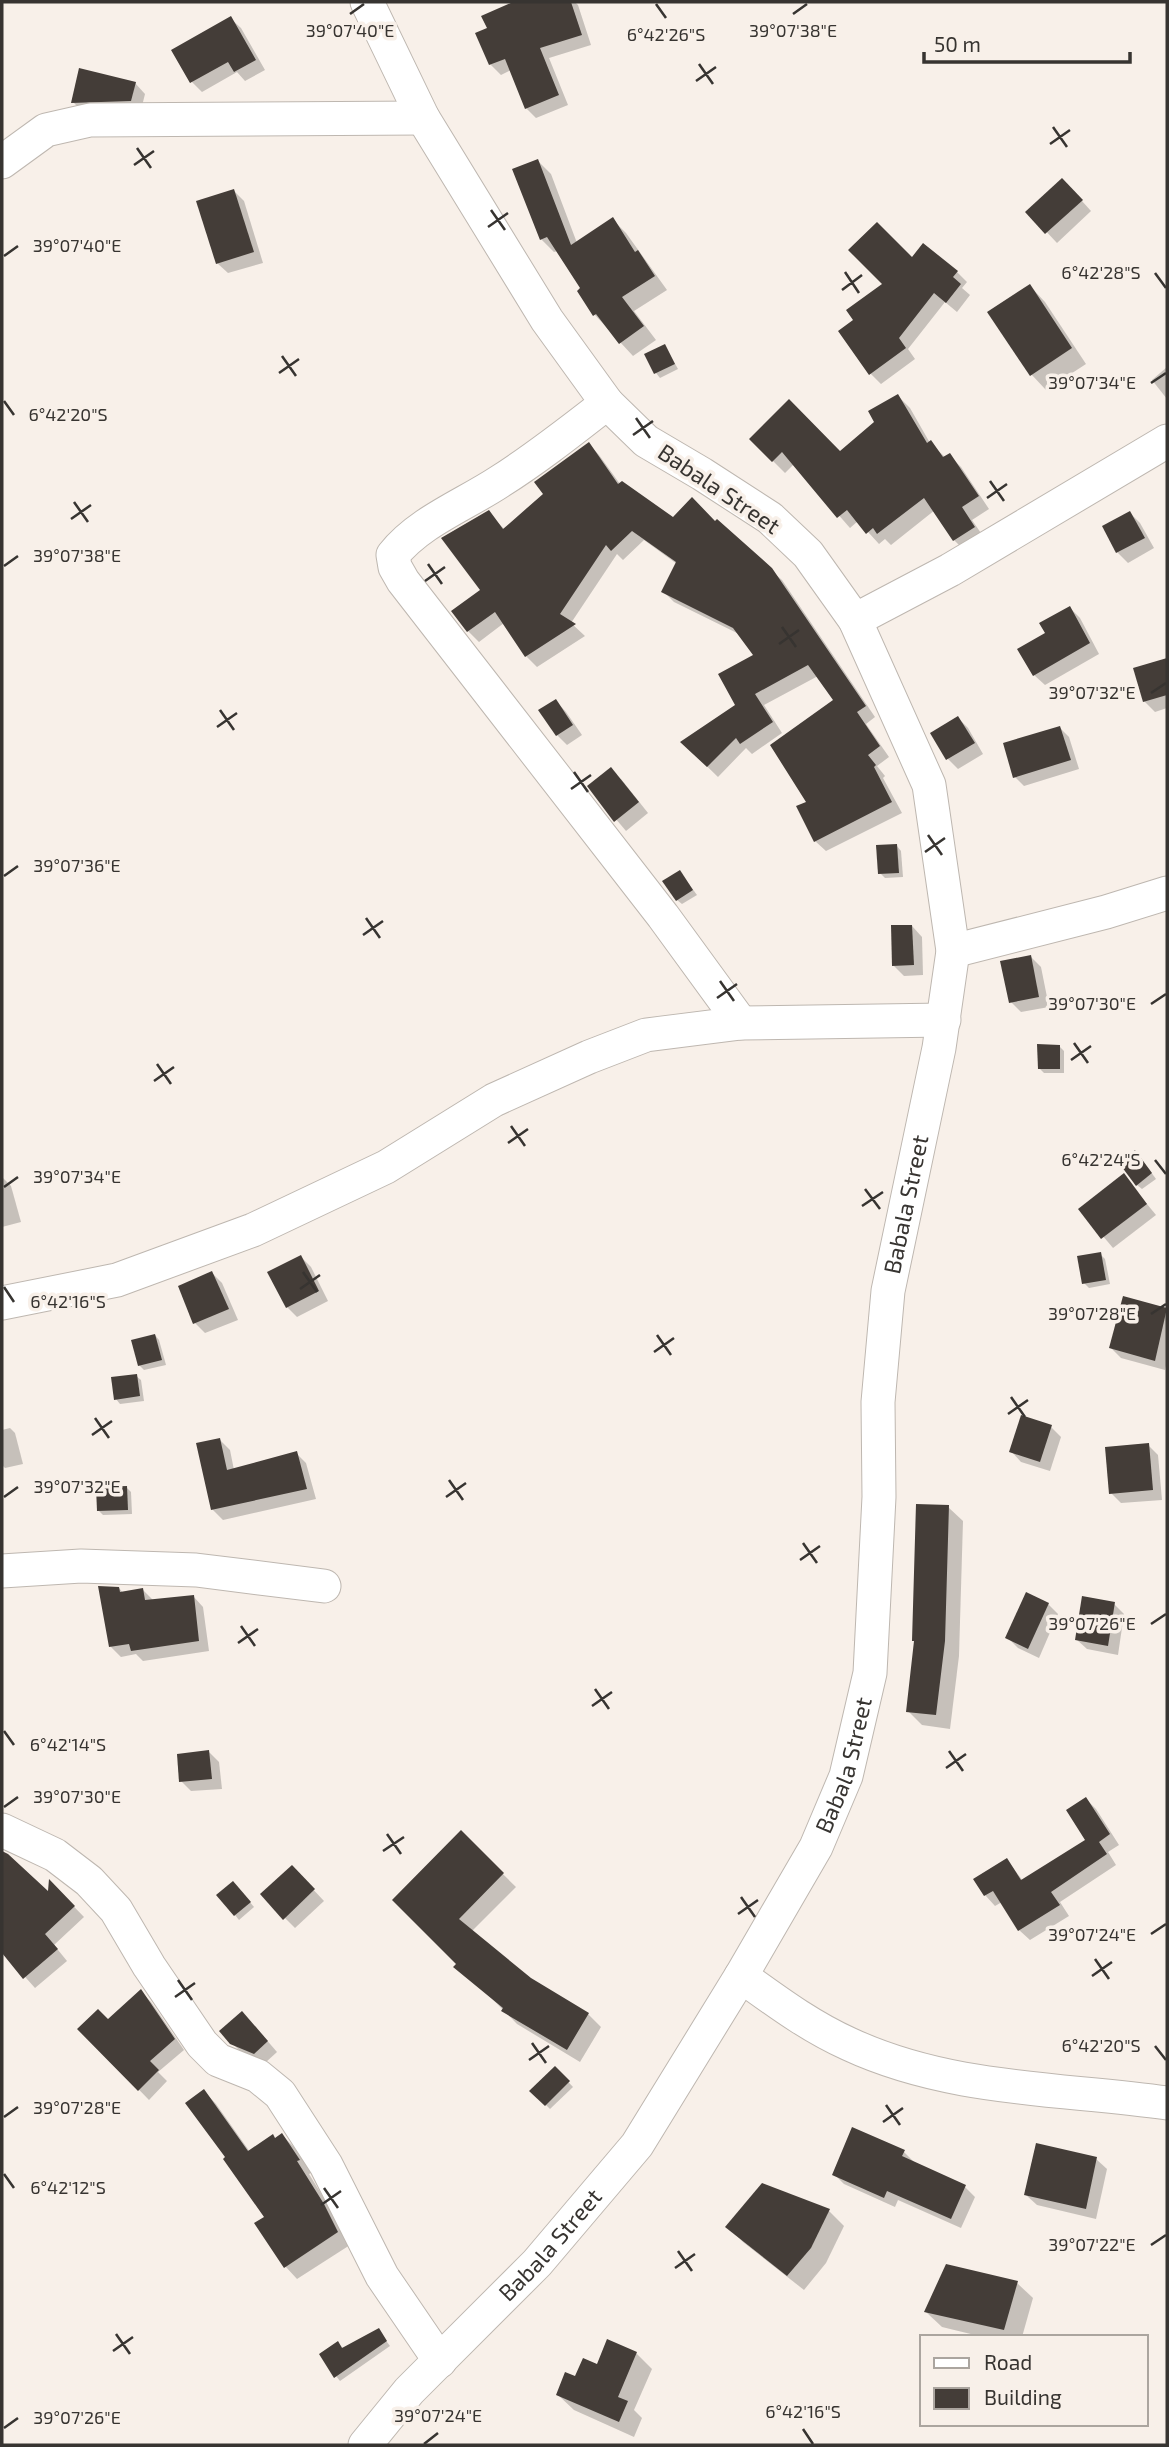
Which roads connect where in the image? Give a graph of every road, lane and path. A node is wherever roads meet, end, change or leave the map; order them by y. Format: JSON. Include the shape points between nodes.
{"nodes":[{"id":1,"x":367,"y":2,"type":"edge"},
{"id":2,"x":423,"y":118,"type":"junction"},
{"id":3,"x":2,"y":162,"type":"edge"},
{"id":4,"x":607,"y":402,"type":"junction"},
{"id":5,"x":1167,"y":441,"type":"edge"},
{"id":6,"x":855,"y":620,"type":"junction"},
{"id":7,"x":1167,"y":893,"type":"edge"},
{"id":8,"x":953,"y":951,"type":"junction"},
{"id":9,"x":944,"y":1020,"type":"junction"},
{"id":10,"x":741,"y":1023,"type":"junction"},
{"id":11,"x":2,"y":1303,"type":"edge"},
{"id":12,"x":2,"y":1571,"type":"edge"},
{"id":13,"x":324,"y":1586,"type":"dead end"},
{"id":14,"x":2,"y":1830,"type":"edge"},
{"id":15,"x":741,"y":1976,"type":"junction"},
{"id":16,"x":1167,"y":2103,"type":"edge"},
{"id":17,"x":440,"y":2361,"type":"junction"},
{"id":18,"x":365,"y":2445,"type":"edge"}],
"edges":[{"from":1,"to":2,"type":"street","name":"Babala Street"},
{"from":2,"to":3,"type":"street","via":[[90,120],[46,130]]},
{"from":2,"to":4,"type":"street","name":"Babala Street","via":[[547,320]]},
{"from":4,"to":6,"type":"street","name":"Babala Street","via":[[646,441],[770,518],[808,554]]},
{"from":4,"to":10,"type":"street","via":[[546,452],[402,544],[393,555],[395,567]]},
{"from":5,"to":6,"type":"street","via":[[950,570]]},
{"from":6,"to":8,"type":"street","name":"Babala Street","via":[[929,785]]},
{"from":7,"to":8,"type":"street"},
{"from":8,"to":9,"type":"street","name":"Babala Street"},
{"from":9,"to":10,"type":"street"},
{"from":9,"to":15,"type":"street","name":"Babala Street","via":[[888,1291],[878,1402],[879,1497],[870,1673],[846,1776],[816,1847]]},
{"from":10,"to":11,"type":"street","via":[[646,1035],[494,1100],[386,1167],[253,1230],[117,1280]]},
{"from":12,"to":13,"type":"street","via":[[80,1566],[196,1570]]},
{"from":14,"to":17,"type":"street","via":[[55,1855],[89,1881],[116,1910],[202,2044],[218,2060],[258,2076],[280,2094],[326,2165],[382,2276]]},
{"from":15,"to":16,"type":"street","via":[[806,2022],[895,2063],[999,2086]]},
{"from":15,"to":17,"type":"street","name":"Babala Street","via":[[638,2145],[537,2263]]},
{"from":17,"to":18,"type":"street","name":"Babala Street"}]}
